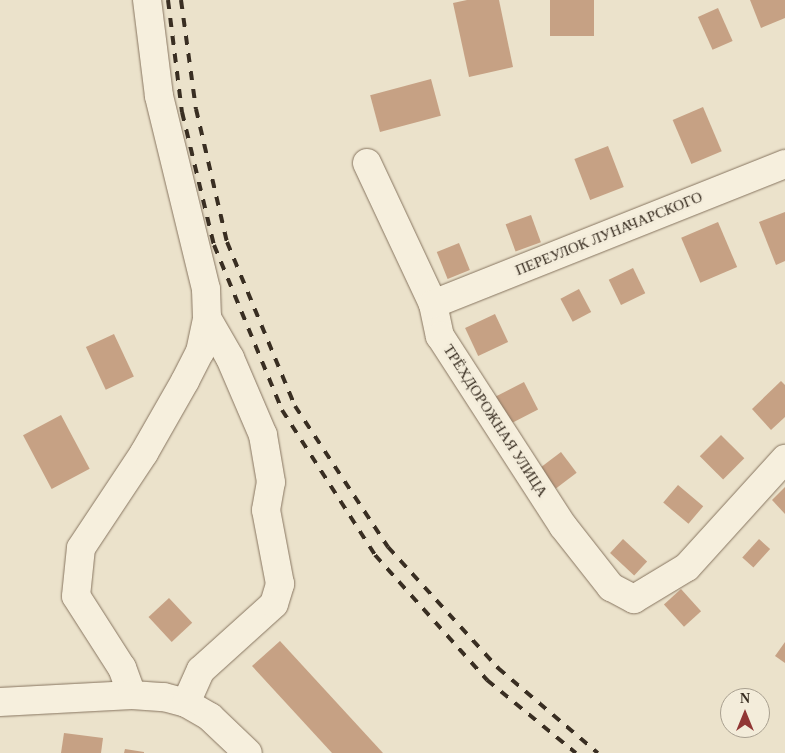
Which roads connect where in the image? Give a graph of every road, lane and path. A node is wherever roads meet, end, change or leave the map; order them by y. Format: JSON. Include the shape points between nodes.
{"nodes":[{"id":1,"x":147,"y":0,"type":"edge"},
{"id":2,"x":367,"y":163,"type":"dead end"},
{"id":3,"x":785,"y":164,"type":"edge"},
{"id":4,"x":433,"y":304,"type":"junction"},
{"id":5,"x":207,"y":318,"type":"junction"},
{"id":6,"x":785,"y":459,"type":"edge"},
{"id":7,"x":132,"y":695,"type":"junction"},
{"id":8,"x":0,"y":702,"type":"edge"},
{"id":9,"x":186,"y":703,"type":"junction"},
{"id":10,"x":248,"y":753,"type":"edge"}],
"edges":[{"from":1,"to":5,"type":"street","via":[[159,96],[206,289]]},
{"from":2,"to":4,"type":"street","name":"ТРЁХДОРОЖНАЯ УЛИЦА"},
{"from":3,"to":4,"type":"street","name":"ПЕРЕУЛОК ЛУНАЧАРСКОГО"},
{"from":4,"to":6,"type":"street","name":"ТРЁХДОРОЖНАЯ УЛИЦА","via":[[440,336],[563,526],[611,587],[634,599],[688,567]]},
{"from":5,"to":7,"type":"street","via":[[200,352],[186,381],[144,453],[81,548],[76,596],[122,668]]},
{"from":5,"to":9,"type":"street","via":[[230,358],[262,435],[271,482],[266,510],[280,584],[274,604],[201,670]]},
{"from":7,"to":8,"type":"street"},
{"from":7,"to":9,"type":"street"},
{"from":9,"to":10,"type":"street","via":[[210,717]]}]}
